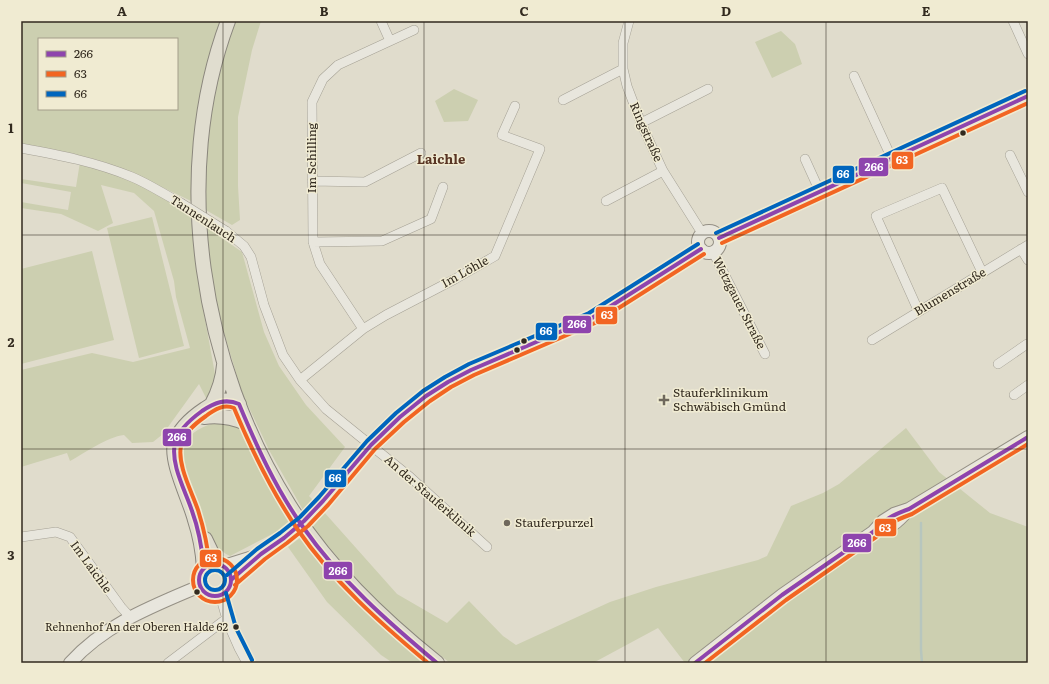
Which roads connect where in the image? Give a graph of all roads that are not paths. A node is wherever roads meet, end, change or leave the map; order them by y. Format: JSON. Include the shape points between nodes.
{"nodes":[{"id":1,"x":228,"y":21,"type":"edge"},
{"id":2,"x":380,"y":21,"type":"edge"},
{"id":3,"x":629,"y":21,"type":"edge"},
{"id":4,"x":1013,"y":21,"type":"edge"},
{"id":5,"x":414,"y":30,"type":"dead end"},
{"id":6,"x":390,"y":41,"type":"junction"},
{"id":7,"x":1028,"y":54,"type":"edge"},
{"id":8,"x":623,"y":69,"type":"junction"},
{"id":9,"x":854,"y":76,"type":"dead end"},
{"id":10,"x":708,"y":89,"type":"dead end"},
{"id":11,"x":1028,"y":96,"type":"edge"},
{"id":12,"x":562,"y":100,"type":"dead end"},
{"id":13,"x":515,"y":106,"type":"dead end"},
{"id":14,"x":641,"y":123,"type":"junction"},
{"id":15,"x":21,"y":148,"type":"edge"},
{"id":16,"x":421,"y":153,"type":"dead end"},
{"id":17,"x":1010,"y":155,"type":"dead end"},
{"id":18,"x":805,"y":159,"type":"dead end"},
{"id":19,"x":892,"y":159,"type":"junction"},
{"id":20,"x":663,"y":171,"type":"junction"},
{"id":21,"x":312,"y":181,"type":"junction"},
{"id":22,"x":443,"y":187,"type":"dead end"},
{"id":23,"x":820,"y":192,"type":"junction"},
{"id":24,"x":1028,"y":192,"type":"edge"},
{"id":25,"x":606,"y":201,"type":"dead end"},
{"id":26,"x":702,"y":233,"type":"junction"},
{"id":27,"x":719,"y":238,"type":"junction"},
{"id":28,"x":313,"y":242,"type":"junction"},
{"id":29,"x":1025,"y":247,"type":"edge"},
{"id":30,"x":701,"y":249,"type":"junction"},
{"id":31,"x":713,"y":252,"type":"junction"},
{"id":32,"x":1028,"y":260,"type":"edge"},
{"id":33,"x":982,"y":272,"type":"junction"},
{"id":34,"x":918,"y":310,"type":"junction"},
{"id":35,"x":363,"y":329,"type":"junction"},
{"id":36,"x":872,"y":340,"type":"dead end"},
{"id":37,"x":1028,"y":346,"type":"edge"},
{"id":38,"x":765,"y":354,"type":"dead end"},
{"id":39,"x":224,"y":362,"type":"junction"},
{"id":40,"x":998,"y":364,"type":"dead end"},
{"id":41,"x":300,"y":380,"type":"junction"},
{"id":42,"x":1028,"y":385,"type":"edge"},
{"id":43,"x":1014,"y":395,"type":"dead end"},
{"id":44,"x":212,"y":404,"type":"junction"},
{"id":45,"x":239,"y":404,"type":"junction"},
{"id":46,"x":204,"y":417,"type":"junction"},
{"id":47,"x":246,"y":423,"type":"junction"},
{"id":48,"x":186,"y":425,"type":"junction"},
{"id":49,"x":1028,"y":437,"type":"edge"},
{"id":50,"x":371,"y":445,"type":"junction"},
{"id":51,"x":21,"y":537,"type":"edge"},
{"id":52,"x":488,"y":547,"type":"dead end"},
{"id":53,"x":261,"y":554,"type":"junction"},
{"id":54,"x":215,"y":566,"type":"junction"},
{"id":55,"x":231,"y":580,"type":"junction"},
{"id":56,"x":200,"y":586,"type":"junction"},
{"id":57,"x":220,"y":595,"type":"junction"},
{"id":58,"x":130,"y":617,"type":"junction"},
{"id":59,"x":226,"y":619,"type":"junction"},
{"id":60,"x":70,"y":663,"type":"edge"},
{"id":61,"x":168,"y":663,"type":"edge"},
{"id":62,"x":246,"y":663,"type":"edge"},
{"id":63,"x":437,"y":663,"type":"edge"},
{"id":64,"x":695,"y":663,"type":"edge"}],
"edges":[{"from":1,"to":39,"type":"main road","via":[[206,100],[199,187],[204,274]]},
{"from":2,"to":6,"type":"street"},
{"from":3,"to":8,"type":"street","name":"Ringstraße","via":[[623,43]]},
{"from":4,"to":7,"type":"street"},
{"from":5,"to":6,"type":"street","name":"Im Schilling"},
{"from":6,"to":21,"type":"street","name":"Im Schilling","via":[[338,65],[323,79],[312,102]]},
{"from":8,"to":12,"type":"street"},
{"from":8,"to":14,"type":"street","name":"Ringstraße"},
{"from":9,"to":19,"type":"street"},
{"from":10,"to":14,"type":"street"},
{"from":11,"to":19,"type":"street","name":"Wetzgauer Straße"},
{"from":13,"to":35,"type":"street","name":"Im Löhle","via":[[502,135],[540,149],[495,256]]},
{"from":14,"to":20,"type":"street","name":"Ringstraße"},
{"from":15,"to":41,"type":"street","name":"Tannenlauch","bridge":true,"via":[[84,161],[132,177],[226,231],[244,246],[251,257],[264,305],[283,355]]},
{"from":16,"to":21,"type":"street","via":[[365,182]]},
{"from":17,"to":24,"type":"street"},
{"from":18,"to":23,"type":"street"},
{"from":19,"to":23,"type":"street","name":"Wetzgauer Straße"},
{"from":20,"to":25,"type":"street"},
{"from":20,"to":26,"type":"street","name":"Ringstraße"},
{"from":21,"to":28,"type":"street","name":"Im Schilling"},
{"from":22,"to":28,"type":"street","via":[[431,219],[382,241]]},
{"from":23,"to":27,"type":"street","name":"Wetzgauer Straße"},
{"from":26,"to":27,"type":"street","name":"Wetzgauer Straße","via":[[712,232]]},
{"from":26,"to":30,"type":"street","name":"Wetzgauer Straße","via":[[698,239]]},
{"from":27,"to":31,"type":"street","name":"Wetzgauer Straße","via":[[718,248]]},
{"from":28,"to":35,"type":"street","name":"Im Schilling","via":[[320,264]]},
{"from":29,"to":32,"type":"street"},
{"from":29,"to":33,"type":"street","name":"Blumenstraße"},
{"from":30,"to":31,"type":"street","name":"Wetzgauer Straße","via":[[706,253]]},
{"from":30,"to":50,"type":"street","name":"Wetzgauer Straße","via":[[592,318],[448,382],[400,417]]},
{"from":31,"to":38,"type":"street","name":"Wetzgauer Straße"},
{"from":33,"to":34,"type":"street","name":"Blumenstraße"},
{"from":33,"to":34,"type":"street","via":[[942,188],[876,216]]},
{"from":34,"to":36,"type":"street","name":"Blumenstraße"},
{"from":35,"to":41,"type":"street","name":"Im Löhle"},
{"from":37,"to":40,"type":"street"},
{"from":39,"to":44,"type":"main road","via":[[221,384]]},
{"from":39,"to":45,"type":"main road"},
{"from":41,"to":50,"type":"street","name":"Tannenlauch","via":[[326,409]]},
{"from":42,"to":43,"type":"street"},
{"from":44,"to":45,"type":"main road","via":[[233,400]]},
{"from":44,"to":48,"type":"main road"},
{"from":45,"to":46,"type":"main road"},
{"from":45,"to":47,"type":"main road"},
{"from":46,"to":47,"type":"main road","via":[[226,416]]},
{"from":46,"to":48,"type":"main road"},
{"from":47,"to":63,"type":"main road","via":[[289,506],[321,551],[375,610]]},
{"from":48,"to":54,"type":"main road","via":[[175,442],[175,455],[203,552]]},
{"from":49,"to":64,"type":"street","via":[[909,509],[888,517],[873,532],[782,595]]},
{"from":50,"to":52,"type":"street","name":"An der Stauferklinik"},
{"from":50,"to":53,"type":"street","name":"Wetzgauer Straße","bridge":true,"via":[[304,521]]},
{"from":51,"to":58,"type":"street","name":"Im Laichle","via":[[56,532],[70,537]]},
{"from":53,"to":54,"type":"street","name":"Wetzgauer Straße"},
{"from":53,"to":55,"type":"street","name":"Wetzgauer Straße"},
{"from":54,"to":55,"type":"street","via":[[228,570]]},
{"from":54,"to":56,"type":"street","via":[[200,575]]},
{"from":55,"to":57,"type":"street","name":"Wetzgauer Straße","via":[[228,589]]},
{"from":56,"to":57,"type":"street","via":[[206,593]]},
{"from":56,"to":58,"type":"street"},
{"from":57,"to":59,"type":"street"},
{"from":58,"to":60,"type":"street","via":[[104,632],[80,651]]},
{"from":59,"to":61,"type":"street"},
{"from":59,"to":62,"type":"street"}]}
